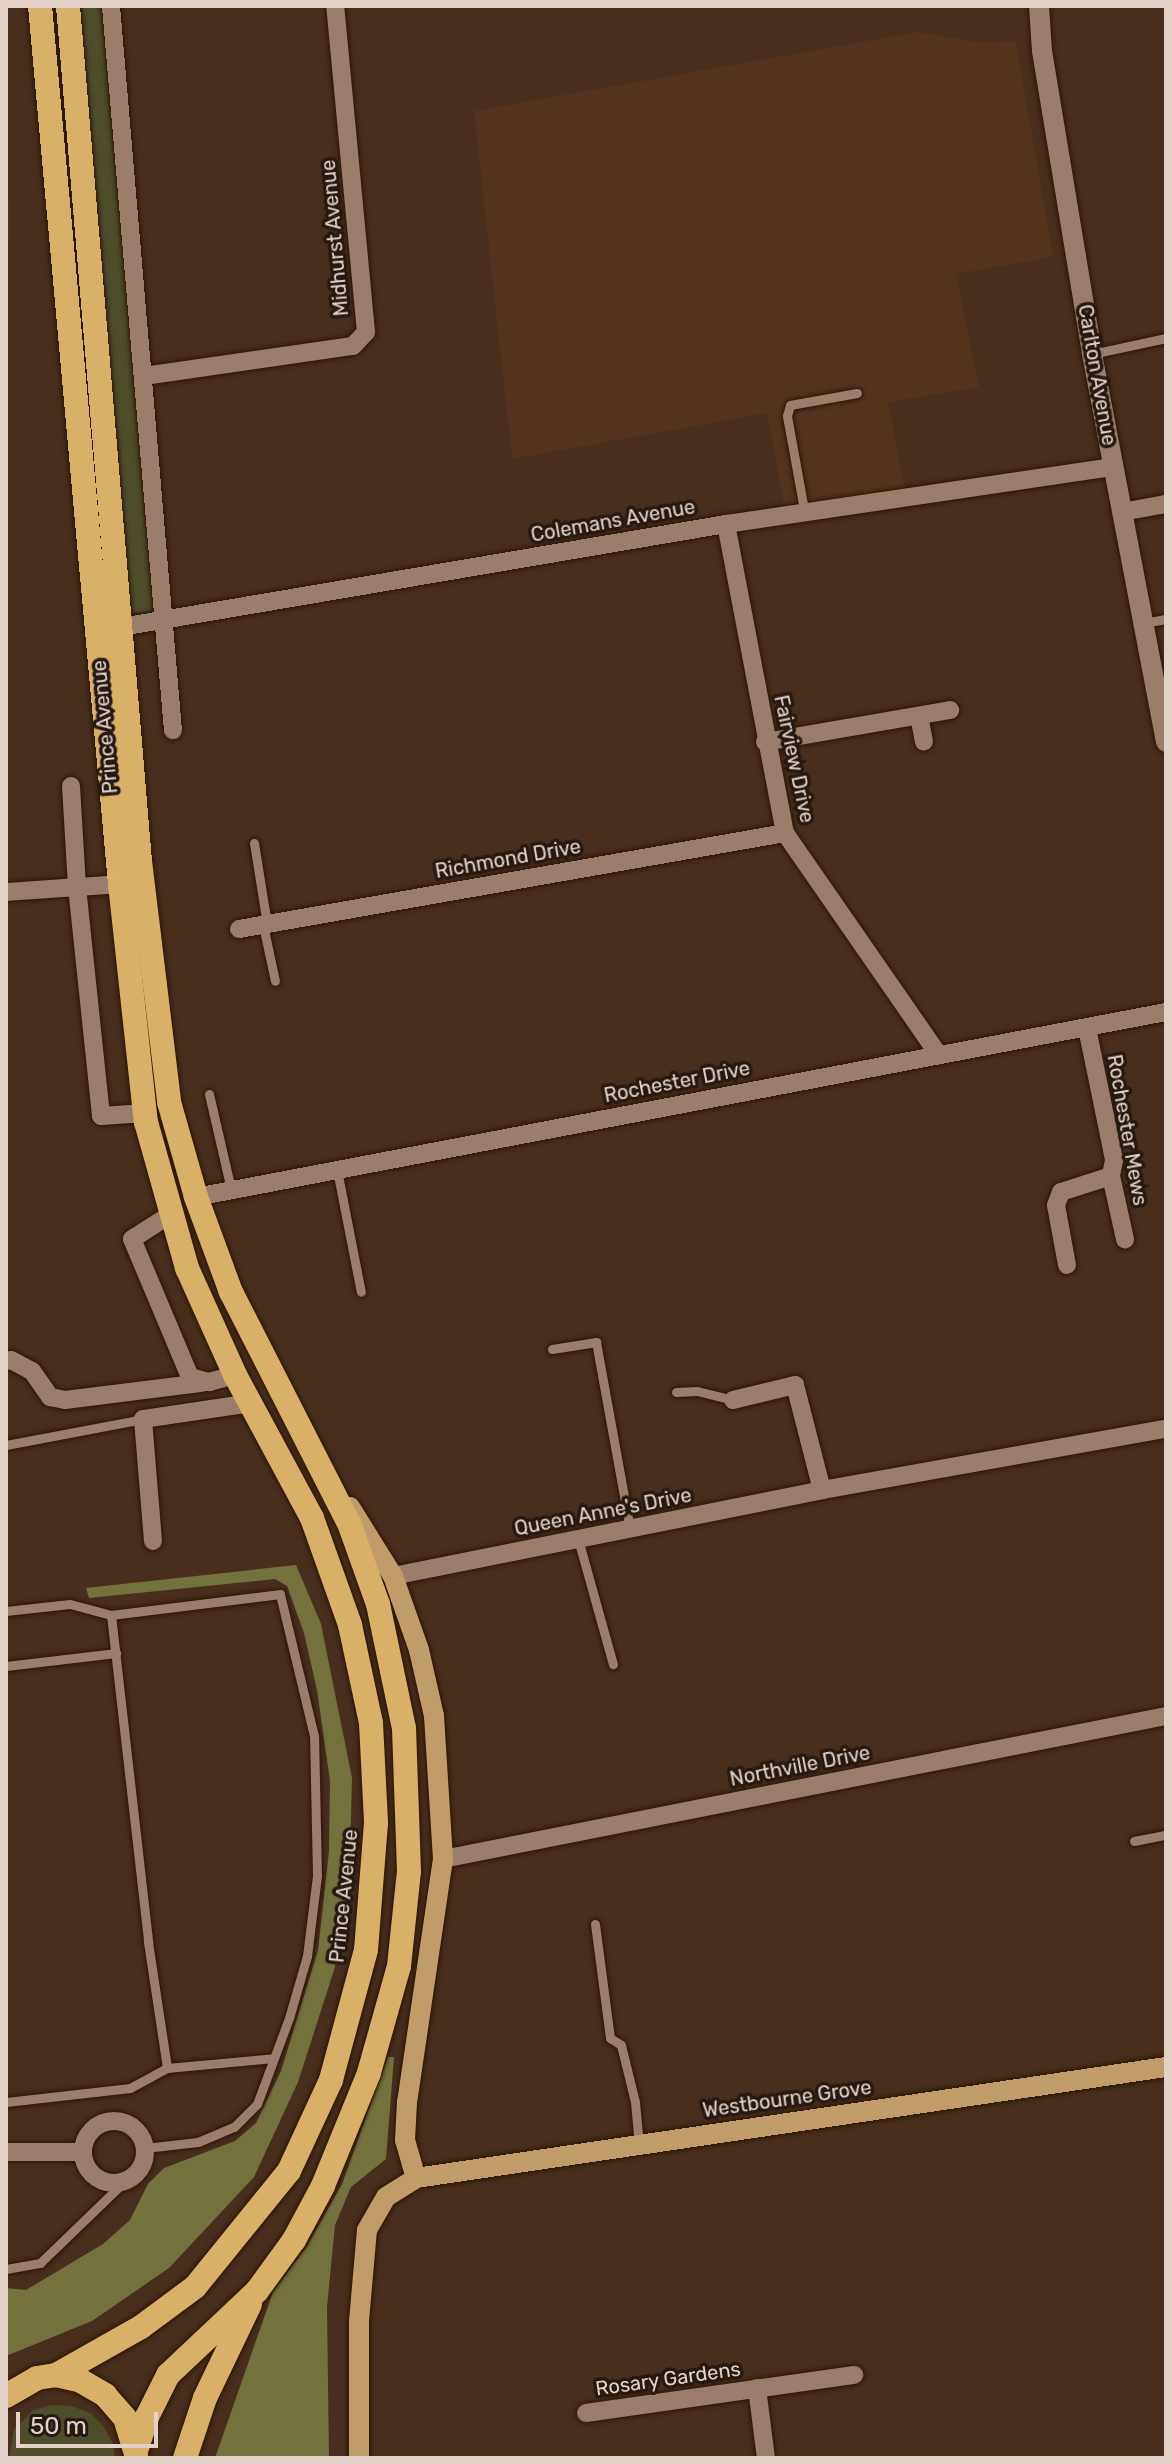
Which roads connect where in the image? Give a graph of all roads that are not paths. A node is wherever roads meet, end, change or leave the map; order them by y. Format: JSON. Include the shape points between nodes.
{"nodes":[{"id":1,"x":40,"y":6,"type":"edge"},
{"id":2,"x":68,"y":6,"type":"edge"},
{"id":3,"x":111,"y":6,"type":"edge"},
{"id":4,"x":335,"y":6,"type":"edge"},
{"id":5,"x":1039,"y":6,"type":"edge"},
{"id":6,"x":1166,"y":338,"type":"edge"},
{"id":7,"x":1092,"y":354,"type":"junction"},
{"id":8,"x":144,"y":376,"type":"junction"},
{"id":9,"x":857,"y":393,"type":"dead end"},
{"id":10,"x":1113,"y":467,"type":"junction"},
{"id":11,"x":1166,"y":504,"type":"edge"},
{"id":12,"x":1122,"y":512,"type":"junction"},
{"id":13,"x":805,"y":515,"type":"junction"},
{"id":14,"x":726,"y":524,"type":"junction"},
{"id":15,"x":1166,"y":619,"type":"edge"},
{"id":16,"x":164,"y":620,"type":"junction"},
{"id":17,"x":1143,"y":623,"type":"junction"},
{"id":18,"x":121,"y":627,"type":"junction"},
{"id":19,"x":950,"y":710,"type":"dead end"},
{"id":20,"x":919,"y":716,"type":"junction"},
{"id":21,"x":173,"y":730,"type":"dead end"},
{"id":22,"x":765,"y":742,"type":"junction"},
{"id":23,"x":924,"y":742,"type":"dead end"},
{"id":24,"x":1166,"y":742,"type":"edge"},
{"id":25,"x":71,"y":786,"type":"dead end"},
{"id":26,"x":785,"y":833,"type":"junction"},
{"id":27,"x":254,"y":843,"type":"dead end"},
{"id":28,"x":120,"y":884,"type":"junction"},
{"id":29,"x":77,"y":887,"type":"junction"},
{"id":30,"x":6,"y":892,"type":"edge"},
{"id":31,"x":265,"y":924,"type":"junction"},
{"id":32,"x":239,"y":929,"type":"dead end"},
{"id":33,"x":275,"y":981,"type":"dead end"},
{"id":34,"x":1166,"y":1012,"type":"edge"},
{"id":35,"x":1087,"y":1028,"type":"junction"},
{"id":36,"x":939,"y":1055,"type":"junction"},
{"id":37,"x":209,"y":1094,"type":"dead end"},
{"id":38,"x":145,"y":1113,"type":"junction"},
{"id":39,"x":336,"y":1167,"type":"junction"},
{"id":40,"x":1111,"y":1176,"type":"junction"},
{"id":41,"x":231,"y":1189,"type":"junction"},
{"id":42,"x":196,"y":1197,"type":"junction"},
{"id":43,"x":171,"y":1214,"type":"junction"},
{"id":44,"x":1125,"y":1239,"type":"dead end"},
{"id":45,"x":1067,"y":1265,"type":"dead end"},
{"id":46,"x":361,"y":1292,"type":"dead end"},
{"id":47,"x":552,"y":1349,"type":"dead end"},
{"id":48,"x":6,"y":1361,"type":"edge"},
{"id":49,"x":235,"y":1375,"type":"junction"},
{"id":50,"x":209,"y":1382,"type":"junction"},
{"id":51,"x":676,"y":1392,"type":"dead end"},
{"id":52,"x":733,"y":1400,"type":"joint"},
{"id":53,"x":251,"y":1403,"type":"junction"},
{"id":54,"x":143,"y":1419,"type":"junction"},
{"id":55,"x":295,"y":1419,"type":"junction"},
{"id":56,"x":1166,"y":1429,"type":"edge"},
{"id":57,"x":6,"y":1445,"type":"edge"},
{"id":58,"x":822,"y":1490,"type":"junction"},
{"id":59,"x":630,"y":1529,"type":"junction"},
{"id":60,"x":578,"y":1539,"type":"junction"},
{"id":61,"x":153,"y":1541,"type":"dead end"},
{"id":62,"x":393,"y":1576,"type":"junction"},
{"id":63,"x":6,"y":1611,"type":"edge"},
{"id":64,"x":111,"y":1615,"type":"junction"},
{"id":65,"x":116,"y":1653,"type":"junction"},
{"id":66,"x":613,"y":1664,"type":"dead end"},
{"id":67,"x":6,"y":1666,"type":"edge"},
{"id":68,"x":1166,"y":1716,"type":"edge"},
{"id":69,"x":1166,"y":1835,"type":"edge"},
{"id":70,"x":1134,"y":1841,"type":"dead end"},
{"id":71,"x":443,"y":1859,"type":"junction"},
{"id":72,"x":595,"y":1924,"type":"dead end"},
{"id":73,"x":274,"y":2058,"type":"junction"},
{"id":74,"x":1166,"y":2067,"type":"edge"},
{"id":75,"x":167,"y":2068,"type":"junction"},
{"id":76,"x":6,"y":2102,"type":"edge"},
{"id":77,"x":639,"y":2146,"type":"junction"},
{"id":78,"x":145,"y":2148,"type":"junction"},
{"id":79,"x":6,"y":2152,"type":"edge"},
{"id":80,"x":83,"y":2152,"type":"junction"},
{"id":81,"x":416,"y":2178,"type":"junction"},
{"id":82,"x":124,"y":2182,"type":"junction"},
{"id":83,"x":6,"y":2269,"type":"edge"},
{"id":84,"x":257,"y":2291,"type":"junction"},
{"id":85,"x":56,"y":2375,"type":"junction"},
{"id":86,"x":854,"y":2375,"type":"dead end"},
{"id":87,"x":12,"y":2387,"type":"edge"},
{"id":88,"x":757,"y":2388,"type":"junction"},
{"id":89,"x":586,"y":2413,"type":"dead end"},
{"id":90,"x":136,"y":2454,"type":"edge"},
{"id":91,"x":185,"y":2458,"type":"edge"},
{"id":92,"x":359,"y":2458,"type":"edge"},
{"id":93,"x":766,"y":2458,"type":"edge"}],
"edges":[{"from":1,"to":28,"type":"highway","name":"Prince Avenue"},
{"from":2,"to":18,"type":"highway","name":"Prince Avenue"},
{"from":3,"to":8,"type":"street"},
{"from":4,"to":8,"type":"street","name":"Midhurst Avenue","via":[[366,332],[353,346]]},
{"from":5,"to":7,"type":"street","name":"Carlton Avenue"},
{"from":6,"to":7,"type":"lane"},
{"from":7,"to":10,"type":"street","name":"Carlton Avenue"},
{"from":8,"to":16,"type":"street"},
{"from":9,"to":13,"type":"lane","via":[[790,405],[787,416]]},
{"from":10,"to":12,"type":"street","name":"Carlton Avenue"},
{"from":10,"to":13,"type":"street","name":"Colemans Avenue"},
{"from":11,"to":12,"type":"street"},
{"from":12,"to":17,"type":"street","name":"Carlton Avenue"},
{"from":13,"to":14,"type":"street","name":"Colemans Avenue"},
{"from":14,"to":16,"type":"street","name":"Colemans Avenue"},
{"from":14,"to":22,"type":"street","name":"Fairview Drive"},
{"from":15,"to":17,"type":"lane"},
{"from":16,"to":18,"type":"street","name":"Colemans Avenue"},
{"from":16,"to":21,"type":"street"},
{"from":17,"to":24,"type":"street","name":"Carlton Avenue"},
{"from":18,"to":42,"type":"highway","name":"Prince Avenue","via":[[155,1004],[169,1102]]},
{"from":19,"to":20,"type":"street"},
{"from":20,"to":22,"type":"street"},
{"from":20,"to":23,"type":"street"},
{"from":22,"to":26,"type":"street","name":"Fairview Drive"},
{"from":25,"to":29,"type":"street","name":"Prince Avenue"},
{"from":26,"to":31,"type":"street","name":"Richmond Drive"},
{"from":26,"to":36,"type":"street","name":"Fairview Drive"},
{"from":27,"to":31,"type":"lane"},
{"from":28,"to":29,"type":"street"},
{"from":28,"to":38,"type":"highway","name":"Prince Avenue"},
{"from":29,"to":30,"type":"street"},
{"from":29,"to":38,"type":"street","name":"Prince Avenue","via":[[101,1116]]},
{"from":31,"to":32,"type":"street","name":"Richmond Drive"},
{"from":31,"to":33,"type":"lane"},
{"from":34,"to":35,"type":"street","name":"Rochester Drive"},
{"from":35,"to":36,"type":"street","name":"Rochester Drive"},
{"from":35,"to":40,"type":"street","name":"Rochester Mews","via":[[1114,1160]]},
{"from":36,"to":39,"type":"street","name":"Rochester Drive"},
{"from":37,"to":41,"type":"lane"},
{"from":38,"to":43,"type":"highway","name":"Prince Avenue"},
{"from":39,"to":41,"type":"street","name":"Rochester Drive"},
{"from":39,"to":46,"type":"lane"},
{"from":40,"to":44,"type":"street","name":"Rochester Mews"},
{"from":40,"to":45,"type":"street","via":[[1061,1192],[1056,1205]]},
{"from":41,"to":42,"type":"street","name":"Rochester Drive"},
{"from":42,"to":55,"type":"highway","name":"Prince Avenue","via":[[231,1292]]},
{"from":43,"to":49,"type":"highway","name":"Prince Avenue","via":[[187,1268]]},
{"from":43,"to":50,"type":"street","via":[[132,1239],[190,1377]]},
{"from":47,"to":59,"type":"lane","via":[[596,1342]]},
{"from":48,"to":50,"type":"street","via":[[32,1371],[50,1397],[65,1400]]},
{"from":49,"to":50,"type":"street"},
{"from":49,"to":53,"type":"highway","name":"Prince Avenue"},
{"from":51,"to":52,"type":"lane"},
{"from":52,"to":58,"type":"street","via":[[795,1385]]},
{"from":53,"to":54,"type":"street"},
{"from":53,"to":85,"type":"highway","name":"Prince Avenue","via":[[312,1518],[350,1625],[371,1723],[376,1823],[366,1950],[331,2080],[289,2171],[195,2287],[141,2327]]},
{"from":54,"to":57,"type":"lane"},
{"from":54,"to":61,"type":"street"},
{"from":55,"to":62,"type":"main road","name":"Prince Avenue"},
{"from":55,"to":84,"type":"highway","name":"Prince Avenue","via":[[350,1526],[378,1604],[404,1728],[409,1871],[399,1966],[369,2073],[323,2186],[294,2240]]},
{"from":56,"to":58,"type":"street","name":"Queen Anne's Drive"},
{"from":58,"to":59,"type":"street","name":"Queen Anne's Drive"},
{"from":59,"to":60,"type":"street","name":"Queen Anne's Drive"},
{"from":60,"to":62,"type":"street","name":"Queen Anne's Drive"},
{"from":60,"to":66,"type":"lane"},
{"from":62,"to":71,"type":"main road","name":"Prince Avenue","via":[[419,1650],[434,1716]]},
{"from":63,"to":64,"type":"lane","via":[[70,1604]]},
{"from":64,"to":65,"type":"lane"},
{"from":64,"to":73,"type":"lane","via":[[280,1594],[314,1736],[317,1876],[307,1956]]},
{"from":65,"to":67,"type":"lane"},
{"from":65,"to":75,"type":"lane"},
{"from":68,"to":71,"type":"street","name":"Northville Drive"},
{"from":69,"to":70,"type":"lane"},
{"from":71,"to":81,"type":"main road","name":"Prince Avenue","via":[[407,2102],[405,2140]]},
{"from":72,"to":77,"type":"lane","via":[[610,2038],[621,2045]]},
{"from":73,"to":75,"type":"lane"},
{"from":73,"to":78,"type":"lane","via":[[257,2104],[234,2127],[198,2142]]},
{"from":74,"to":77,"type":"main road","name":"Westbourne Grove"},
{"from":75,"to":76,"type":"lane","via":[[130,2088]]},
{"from":77,"to":81,"type":"main road","name":"Westbourne Grove"},
{"from":78,"to":80,"type":"street","via":[[128,2124],[107,2122],[90,2132]]},
{"from":78,"to":82,"type":"street","via":[[142,2165]]},
{"from":79,"to":80,"type":"street"},
{"from":80,"to":82,"type":"street","via":[[95,2177]]},
{"from":81,"to":92,"type":"main road","via":[[386,2197],[367,2230],[359,2321]]},
{"from":82,"to":83,"type":"lane","via":[[40,2263]]},
{"from":84,"to":90,"type":"highway","via":[[168,2375]]},
{"from":84,"to":91,"type":"highway","via":[[205,2398]]},
{"from":85,"to":87,"type":"highway","name":"Prince Avenue"},
{"from":85,"to":90,"type":"highway","via":[[105,2395],[125,2418]]},
{"from":86,"to":88,"type":"street","name":"Rosary Gardens"},
{"from":88,"to":89,"type":"street","name":"Rosary Gardens"},
{"from":88,"to":93,"type":"street","name":"Rosary Gardens"}]}
